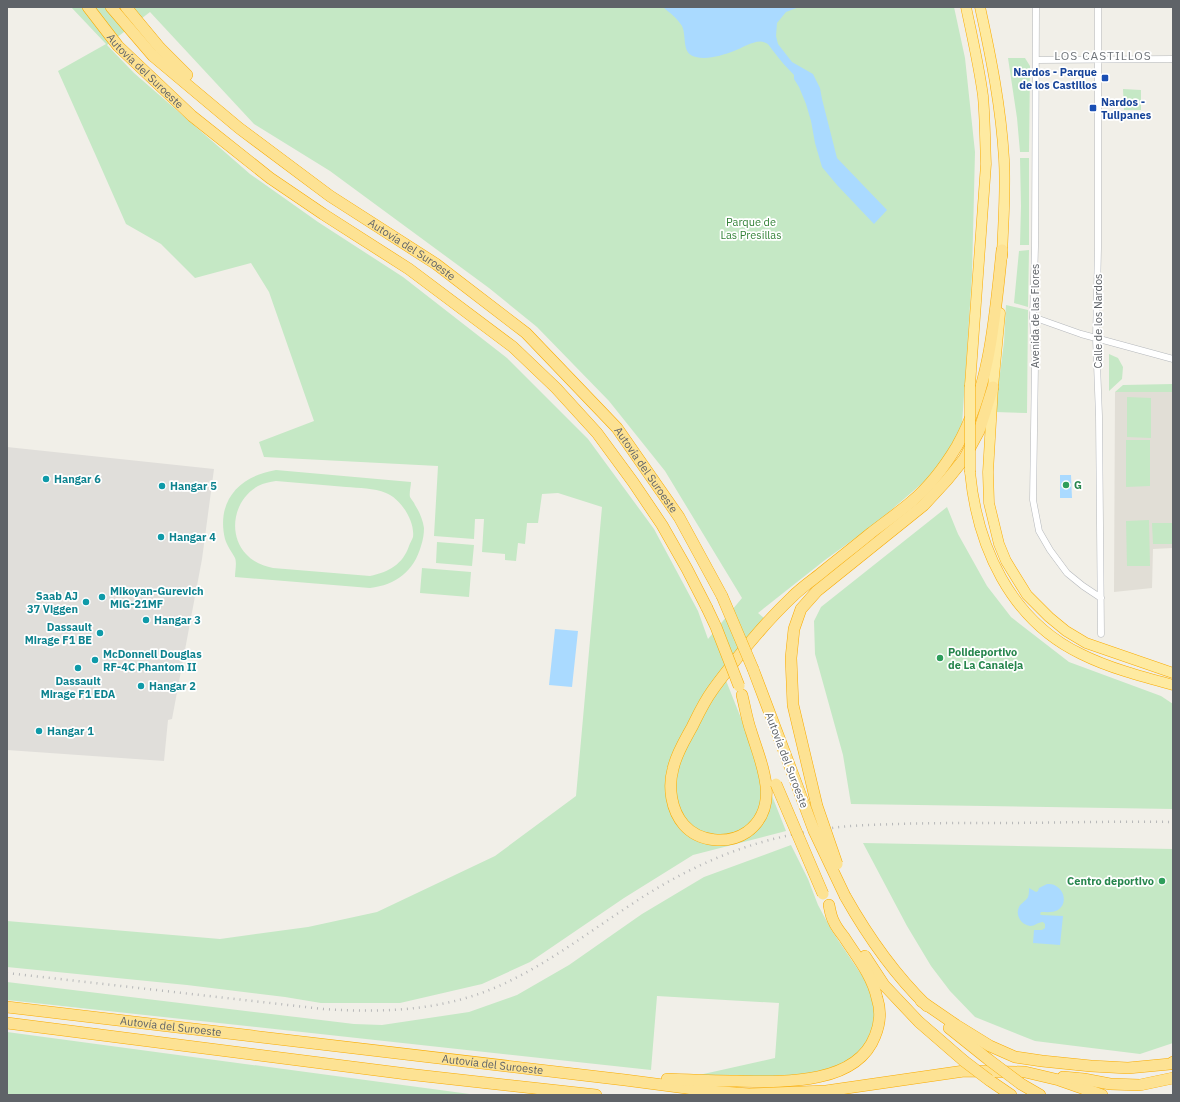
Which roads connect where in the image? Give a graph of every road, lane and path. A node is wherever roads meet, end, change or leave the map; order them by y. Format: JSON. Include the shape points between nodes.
{"nodes":[{"id":1,"x":79,"y":7,"type":"edge"},
{"id":2,"x":88,"y":7,"type":"edge"},
{"id":3,"x":111,"y":7,"type":"edge"},
{"id":4,"x":126,"y":7,"type":"edge"},
{"id":5,"x":966,"y":7,"type":"edge"},
{"id":6,"x":980,"y":7,"type":"edge"},
{"id":7,"x":1036,"y":7,"type":"edge"},
{"id":8,"x":1098,"y":7,"type":"edge"},
{"id":9,"x":118,"y":46,"type":"junction"},
{"id":10,"x":1173,"y":59,"type":"edge"},
{"id":11,"x":1037,"y":60,"type":"junction"},
{"id":12,"x":1099,"y":60,"type":"junction"},
{"id":13,"x":239,"y":128,"type":"junction"},
{"id":14,"x":1002,"y":250,"type":"junction"},
{"id":15,"x":1033,"y":317,"type":"junction"},
{"id":16,"x":1096,"y":338,"type":"junction"},
{"id":17,"x":1173,"y":360,"type":"edge"},
{"id":18,"x":993,"y":387,"type":"junction"},
{"id":19,"x":1101,"y":598,"type":"junction"},
{"id":20,"x":1101,"y":634,"type":"dead end"},
{"id":21,"x":1173,"y":673,"type":"edge"},
{"id":22,"x":1173,"y":686,"type":"edge"},
{"id":23,"x":740,"y":691,"type":"junction"},
{"id":24,"x":845,"y":896,"type":"junction"},
{"id":25,"x":829,"y":905,"type":"junction"},
{"id":26,"x":921,"y":1001,"type":"junction"},
{"id":27,"x":7,"y":1007,"type":"edge"},
{"id":28,"x":7,"y":1023,"type":"edge"},
{"id":29,"x":1173,"y":1062,"type":"edge"},
{"id":30,"x":1025,"y":1072,"type":"junction"},
{"id":31,"x":396,"y":1073,"type":"junction"},
{"id":32,"x":1173,"y":1078,"type":"edge"},
{"id":33,"x":625,"y":1080,"type":"junction"},
{"id":34,"x":527,"y":1095,"type":"edge"},
{"id":35,"x":596,"y":1095,"type":"edge"},
{"id":36,"x":1011,"y":1095,"type":"edge"},
{"id":37,"x":1040,"y":1095,"type":"edge"},
{"id":38,"x":1102,"y":1095,"type":"edge"}],
"edges":[{"from":1,"to":9,"type":"highway"},
{"from":2,"to":9,"type":"highway","name":"Autovía del Suroeste"},
{"from":3,"to":13,"type":"highway","name":"Autovía del Suroeste","via":[[153,56]]},
{"from":4,"to":13,"type":"highway","via":[[160,48]]},
{"from":5,"to":22,"type":"highway","bridge":true,"via":[[983,97],[986,164],[970,385],[970,472],[978,520],[999,575],[1019,606],[1036,623],[1055,639],[1080,654]]},
{"from":6,"to":14,"type":"highway","via":[[993,68],[1004,158],[1005,205]]},
{"from":7,"to":11,"type":"street","name":"Avenida de las Flores"},
{"from":8,"to":12,"type":"street","name":"Calle de los Nardos"},
{"from":9,"to":23,"type":"highway","name":"Autovía del Suroeste","bridge":true,"via":[[192,116],[270,178],[409,269],[513,347],[550,383],[597,433],[662,524],[716,627]]},
{"from":10,"to":12,"type":"street"},
{"from":11,"to":12,"type":"street"},
{"from":11,"to":15,"type":"street","name":"Avenida de las Flores"},
{"from":12,"to":16,"type":"street","name":"Calle de los Nardos"},
{"from":13,"to":24,"type":"highway","name":"Autovía del Suroeste","bridge":true,"via":[[330,196],[436,264],[526,334],[616,428],[679,517],[722,596],[753,669],[814,831]]},
{"from":14,"to":18,"type":"highway","via":[[1000,315]]},
{"from":14,"to":23,"type":"highway","via":[[988,360],[978,396],[956,448],[930,483],[912,501],[793,596],[759,631],[711,692],[678,754],[670,784],[673,804],[686,827],[707,838],[718,840],[742,836],[762,816],[767,800],[765,775]]},
{"from":15,"to":16,"type":"street"},
{"from":15,"to":19,"type":"street","name":"Avenida de las Flores","via":[[1033,500],[1040,531],[1067,573]]},
{"from":16,"to":17,"type":"street"},
{"from":16,"to":19,"type":"street","name":"Calle de los Nardos"},
{"from":18,"to":21,"type":"highway","via":[[988,472],[989,503],[999,544],[1022,588],[1049,617],[1086,643]]},
{"from":18,"to":24,"type":"highway","bridge":true,"via":[[979,431],[964,459],[947,480],[924,505],[817,591],[801,609],[794,628],[791,658],[793,706],[817,806]]},
{"from":19,"to":20,"type":"street","name":"Calle de los Nardos"},
{"from":23,"to":25,"type":"highway","name":"Autovía del Suroeste","bridge":true,"via":[[776,784]]},
{"from":24,"to":26,"type":"highway","name":"Autovía del Suroeste","via":[[867,932]]},
{"from":25,"to":33,"type":"highway","via":[[834,921],[867,973],[878,999],[878,1029],[863,1055],[835,1073],[797,1080]]},
{"from":25,"to":36,"type":"highway","name":"Autovía del Suroeste","bridge":true,"via":[[884,985],[919,1022],[964,1061]]},
{"from":26,"to":29,"type":"highway","via":[[990,1046],[1015,1056],[1090,1066],[1120,1067]]},
{"from":26,"to":37,"type":"highway","name":"Autovía del Suroeste","bridge":true,"via":[[989,1060]]},
{"from":27,"to":33,"type":"highway","name":"Autovía del Suroeste"},
{"from":28,"to":31,"type":"highway","name":"Autovía del Suroeste"},
{"from":30,"to":32,"type":"highway","via":[[1110,1084],[1140,1085]]},
{"from":30,"to":33,"type":"highway","name":"Autovía del Suroeste","via":[[964,1072],[826,1091],[749,1094]]},
{"from":30,"to":38,"type":"highway","name":"Autovía del Suroeste","via":[[1059,1080]]},
{"from":31,"to":34,"type":"highway","via":[[428,1081]]},
{"from":31,"to":35,"type":"highway","name":"Autovía del Suroeste"}]}
